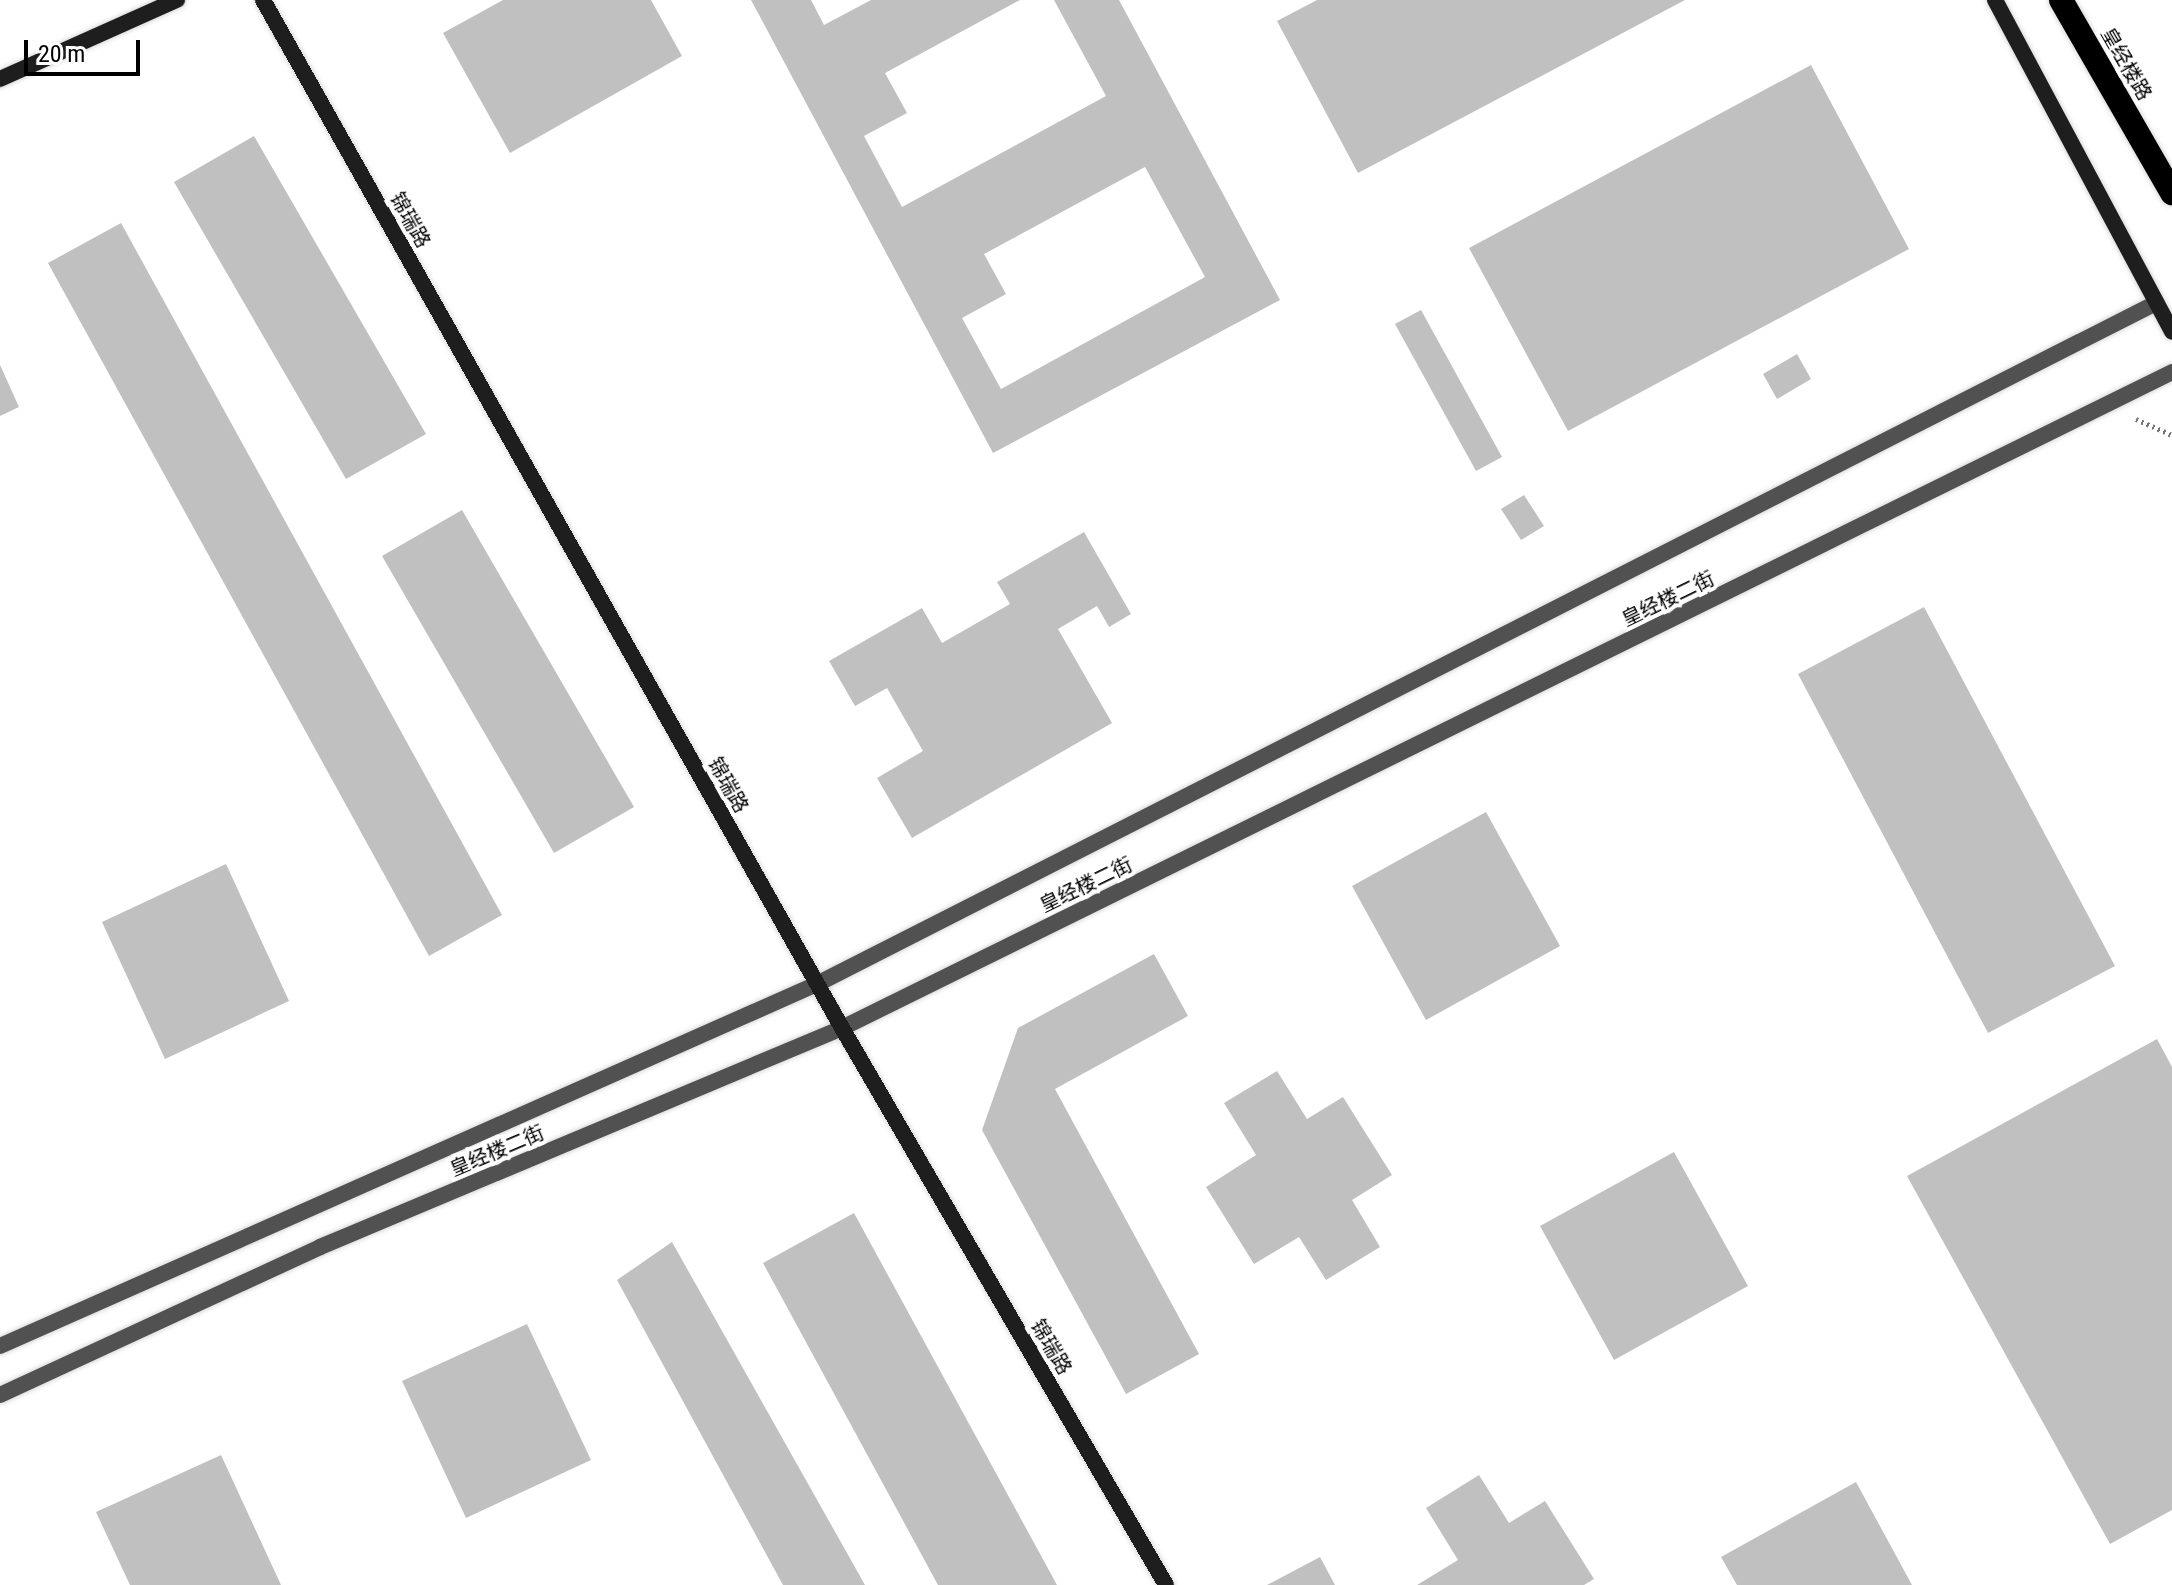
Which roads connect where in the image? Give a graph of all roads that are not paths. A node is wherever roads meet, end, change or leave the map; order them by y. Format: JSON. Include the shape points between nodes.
{"nodes":[{"id":1,"x":177,"y":0,"type":"edge"},
{"id":2,"x":263,"y":0,"type":"edge"},
{"id":3,"x":1995,"y":0,"type":"edge"},
{"id":4,"x":2061,"y":0,"type":"edge"},
{"id":5,"x":0,"y":79,"type":"edge"},
{"id":6,"x":2172,"y":193,"type":"edge"},
{"id":7,"x":2156,"y":303,"type":"junction"},
{"id":8,"x":2172,"y":332,"type":"edge"},
{"id":9,"x":2172,"y":372,"type":"edge"},
{"id":10,"x":817,"y":984,"type":"junction"},
{"id":11,"x":842,"y":1028,"type":"junction"},
{"id":12,"x":0,"y":1346,"type":"edge"},
{"id":13,"x":0,"y":1395,"type":"edge"},
{"id":14,"x":1166,"y":1585,"type":"edge"}],
"edges":[{"from":1,"to":5,"type":"street"},
{"from":2,"to":10,"type":"street","name":"锦瑞路"},
{"from":3,"to":7,"type":"street"},
{"from":4,"to":6,"type":"highway","name":"皇经楼路"},
{"from":7,"to":8,"type":"street"},
{"from":7,"to":10,"type":"street","name":"皇经楼二街"},
{"from":9,"to":11,"type":"street","name":"皇经楼二街"},
{"from":10,"to":11,"type":"street","name":"锦瑞路"},
{"from":10,"to":12,"type":"street","name":"皇经楼二街"},
{"from":11,"to":13,"type":"street","name":"皇经楼二街","via":[[320,1247]]},
{"from":11,"to":14,"type":"street","name":"锦瑞路"}]}
